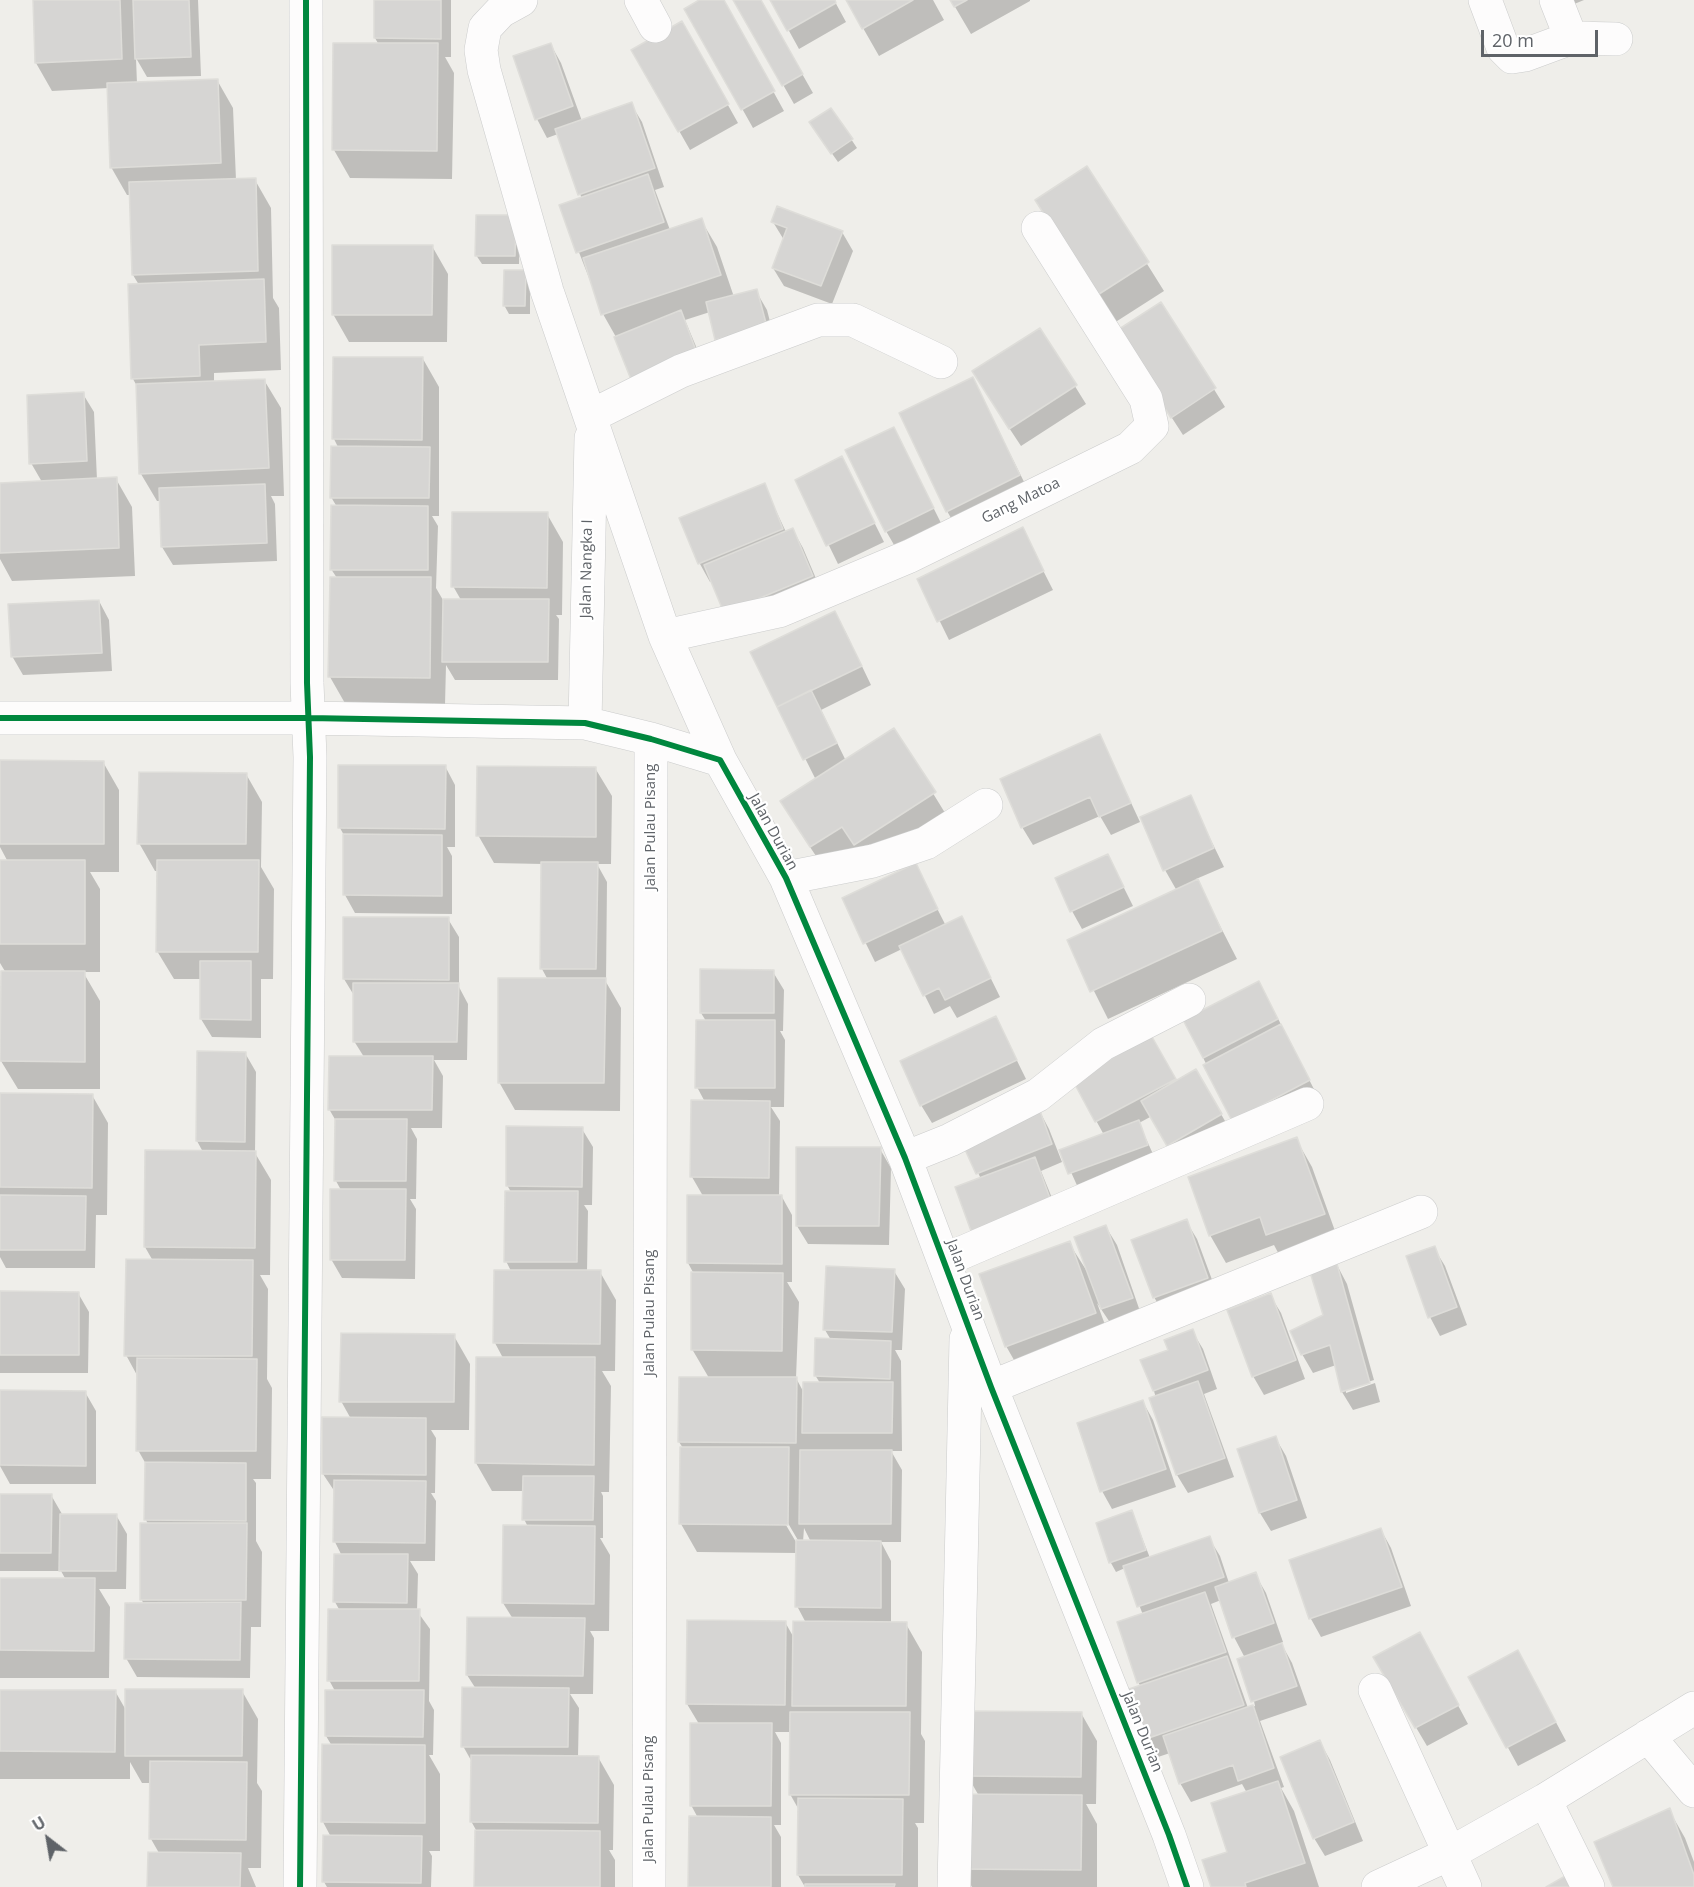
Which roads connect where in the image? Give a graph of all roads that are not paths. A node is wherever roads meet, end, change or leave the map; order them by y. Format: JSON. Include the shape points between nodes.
{"nodes":[{"id":1,"x":306,"y":0,"type":"edge"},
{"id":2,"x":520,"y":0,"type":"edge"},
{"id":3,"x":1485,"y":0,"type":"edge"},
{"id":4,"x":1556,"y":0,"type":"edge"},
{"id":5,"x":1571,"y":38,"type":"junction"},
{"id":6,"x":1617,"y":39,"type":"dead end"},
{"id":7,"x":1038,"y":228,"type":"dead end"},
{"id":8,"x":941,"y":362,"type":"dead end"},
{"id":9,"x":591,"y":416,"type":"junction"},
{"id":10,"x":666,"y":636,"type":"junction"},
{"id":11,"x":0,"y":718,"type":"edge"},
{"id":12,"x":309,"y":718,"type":"junction"},
{"id":13,"x":585,"y":723,"type":"junction"},
{"id":14,"x":651,"y":739,"type":"junction"},
{"id":15,"x":720,"y":760,"type":"junction"},
{"id":16,"x":986,"y":805,"type":"dead end"},
{"id":17,"x":786,"y":878,"type":"junction"},
{"id":18,"x":1189,"y":1000,"type":"dead end"},
{"id":19,"x":1307,"y":1104,"type":"dead end"},
{"id":20,"x":906,"y":1158,"type":"junction"},
{"id":21,"x":1421,"y":1212,"type":"dead end"},
{"id":22,"x":945,"y":1260,"type":"junction"},
{"id":23,"x":966,"y":1319,"type":"junction"},
{"id":24,"x":991,"y":1387,"type":"junction"},
{"id":25,"x":1375,"y":1690,"type":"dead end"},
{"id":26,"x":1694,"y":1708,"type":"edge"},
{"id":27,"x":1648,"y":1736,"type":"junction"},
{"id":28,"x":1694,"y":1791,"type":"edge"},
{"id":29,"x":1545,"y":1800,"type":"junction"},
{"id":30,"x":1449,"y":1854,"type":"junction"},
{"id":31,"x":300,"y":1887,"type":"edge"},
{"id":32,"x":649,"y":1887,"type":"edge"},
{"id":33,"x":954,"y":1887,"type":"edge"},
{"id":34,"x":1187,"y":1887,"type":"edge"},
{"id":35,"x":1378,"y":1887,"type":"edge"},
{"id":36,"x":1465,"y":1887,"type":"edge"},
{"id":37,"x":1588,"y":1887,"type":"edge"}],
"edges":[{"from":1,"to":12,"type":"street"},
{"from":2,"to":9,"type":"street","name":"Jalan Durian","via":[[501,10],[485,28],[481,50],[484,70],[547,291]]},
{"from":3,"to":5,"type":"street","via":[[1503,48],[1512,57]]},
{"from":4,"to":5,"type":"street"},
{"from":5,"to":6,"type":"street"},
{"from":7,"to":10,"type":"street","name":"Gang Matoa","via":[[1146,399],[1152,426],[1130,448],[910,556],[778,611]]},
{"from":8,"to":9,"type":"street","via":[[853,320],[818,320],[681,370]]},
{"from":9,"to":10,"type":"street","name":"Jalan Durian"},
{"from":9,"to":13,"type":"street","name":"Jalan Nangka I"},
{"from":10,"to":15,"type":"street","name":"Jalan Durian"},
{"from":11,"to":12,"type":"street"},
{"from":12,"to":13,"type":"street"},
{"from":12,"to":31,"type":"street"},
{"from":13,"to":14,"type":"street"},
{"from":14,"to":15,"type":"street"},
{"from":14,"to":32,"type":"street","name":"Jalan Pulau Pisang"},
{"from":15,"to":17,"type":"street","name":"Jalan Durian"},
{"from":16,"to":17,"type":"street","via":[[926,843],[873,861]]},
{"from":17,"to":20,"type":"street","name":"Jalan Durian"},
{"from":18,"to":20,"type":"street","via":[[1103,1044],[1038,1095]]},
{"from":19,"to":22,"type":"street"},
{"from":20,"to":22,"type":"street","name":"Jalan Durian"},
{"from":21,"to":24,"type":"street"},
{"from":22,"to":23,"type":"street","name":"Jalan Durian"},
{"from":23,"to":24,"type":"street","name":"Jalan Durian"},
{"from":23,"to":33,"type":"street"},
{"from":24,"to":34,"type":"street","name":"Jalan Durian"},
{"from":25,"to":30,"type":"street"},
{"from":26,"to":27,"type":"street"},
{"from":27,"to":28,"type":"street"},
{"from":27,"to":29,"type":"street"},
{"from":29,"to":30,"type":"street"},
{"from":29,"to":37,"type":"street"},
{"from":30,"to":35,"type":"street"},
{"from":30,"to":36,"type":"street"}]}
